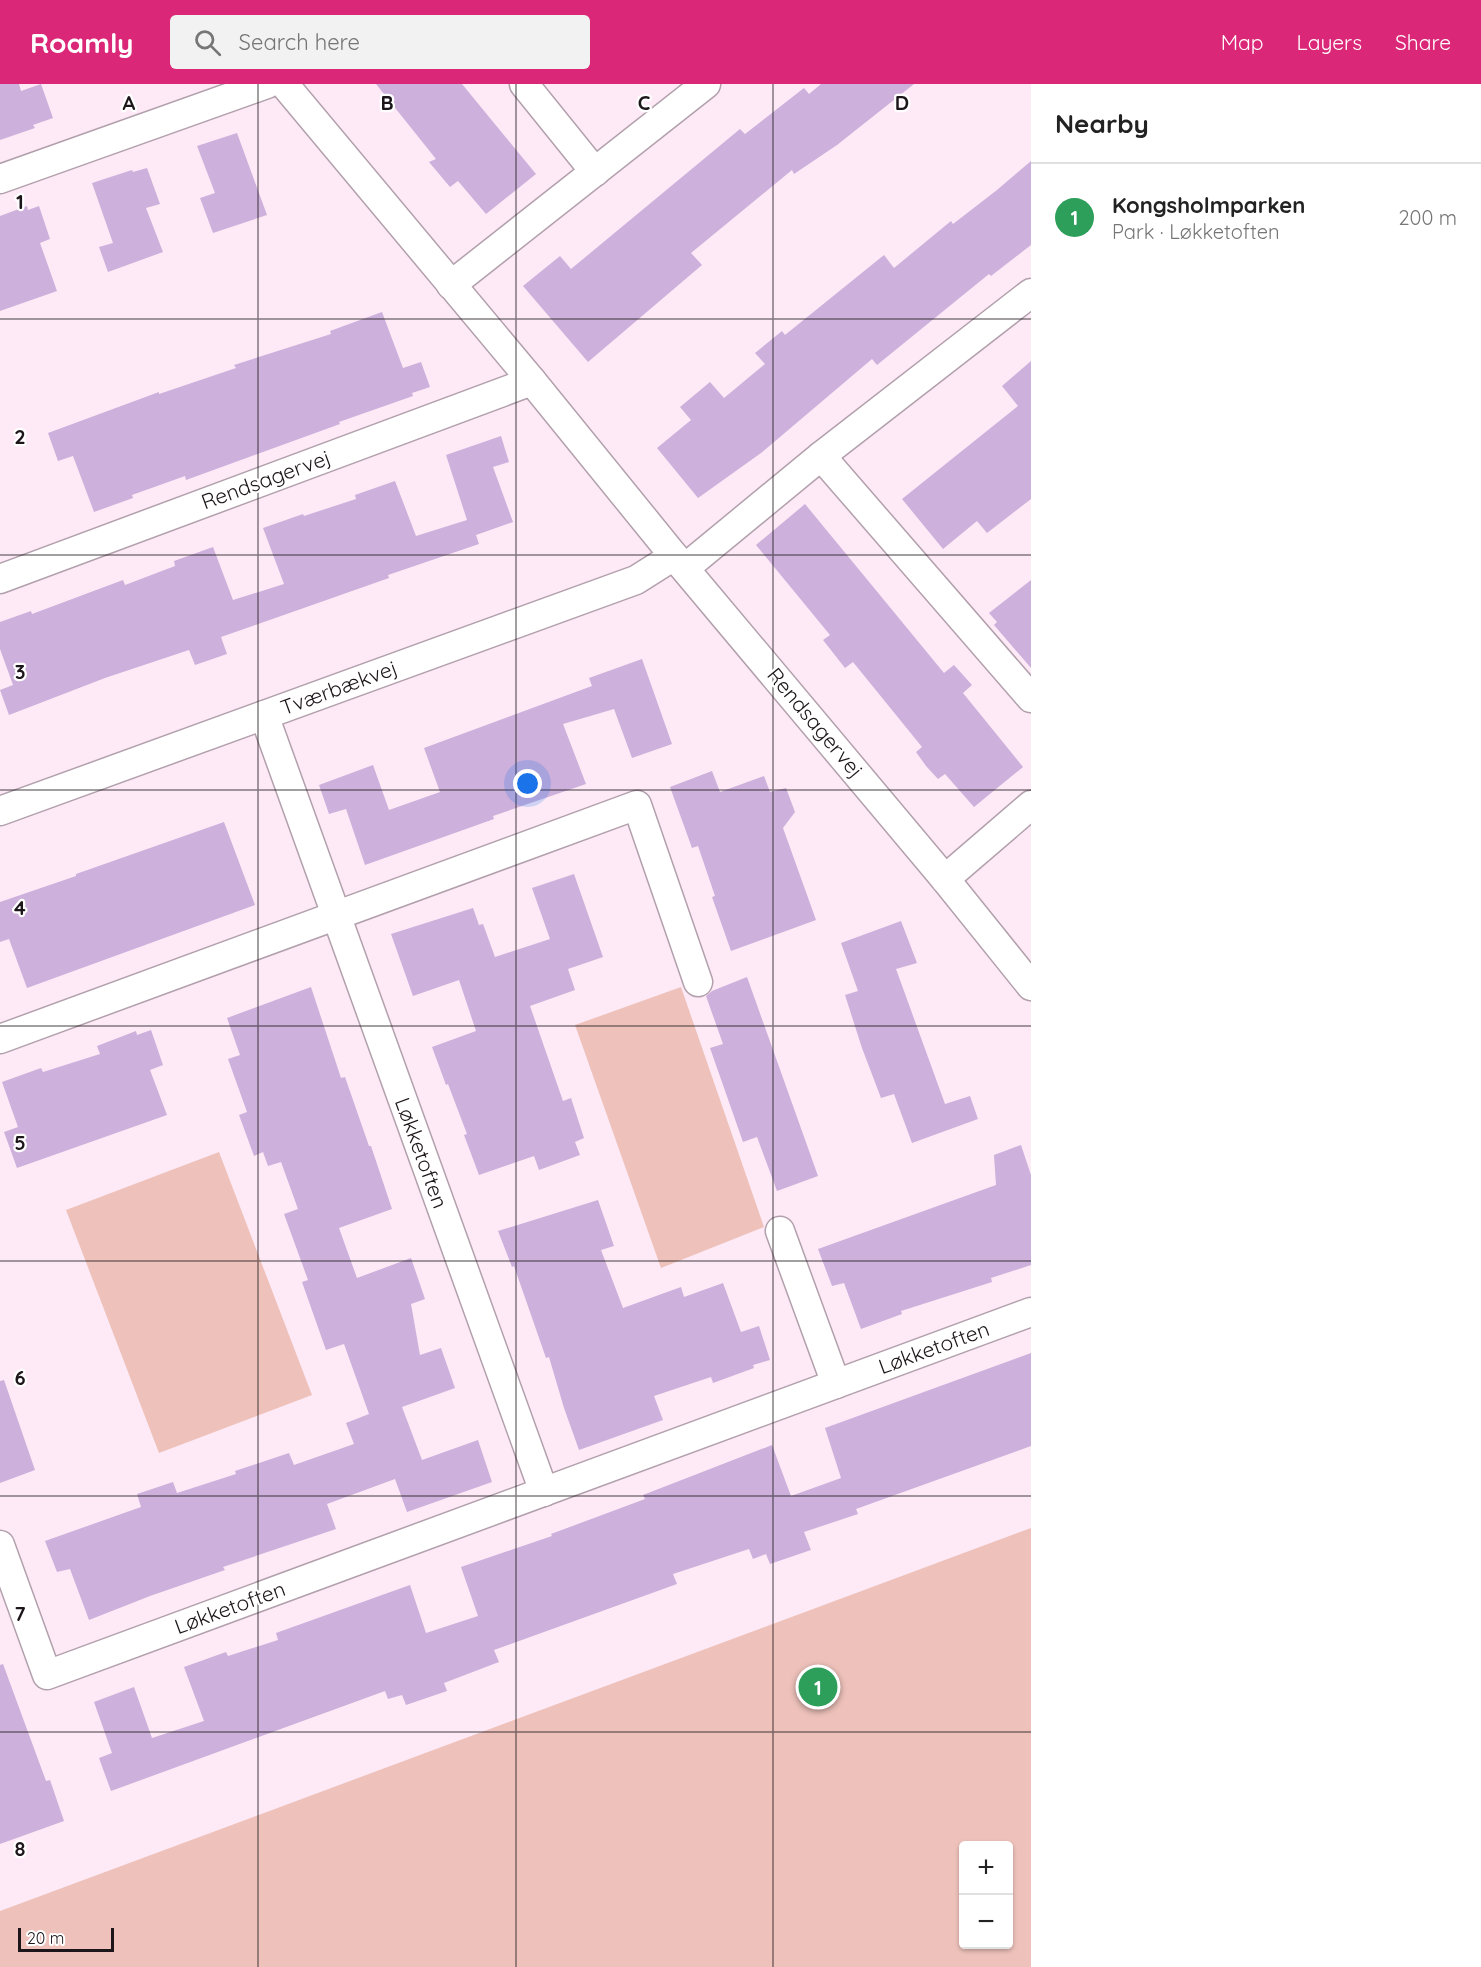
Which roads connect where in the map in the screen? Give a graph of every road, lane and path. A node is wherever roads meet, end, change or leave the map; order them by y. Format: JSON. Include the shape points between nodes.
{"nodes":[{"id":1,"x":267,"y":84,"type":"edge"},
{"id":2,"x":284,"y":84,"type":"edge"},
{"id":3,"x":524,"y":84,"type":"edge"},
{"id":4,"x":706,"y":84,"type":"edge"},
{"id":5,"x":595,"y":172,"type":"junction"},
{"id":6,"x":0,"y":179,"type":"edge"},
{"id":7,"x":451,"y":285,"type":"junction"},
{"id":8,"x":1031,"y":293,"type":"edge"},
{"id":9,"x":532,"y":381,"type":"junction"},
{"id":10,"x":821,"y":456,"type":"junction"},
{"id":11,"x":680,"y":562,"type":"junction"},
{"id":12,"x":0,"y":579,"type":"edge"},
{"id":13,"x":1031,"y":698,"type":"edge"},
{"id":14,"x":264,"y":715,"type":"junction"},
{"id":15,"x":1031,"y":805,"type":"edge"},
{"id":16,"x":0,"y":811,"type":"edge"},
{"id":17,"x":945,"y":879,"type":"junction"},
{"id":18,"x":335,"y":916,"type":"junction"},
{"id":19,"x":698,"y":982,"type":"dead end"},
{"id":20,"x":1031,"y":986,"type":"edge"},
{"id":21,"x":0,"y":1040,"type":"edge"},
{"id":22,"x":780,"y":1231,"type":"dead end"},
{"id":23,"x":1031,"y":1312,"type":"edge"},
{"id":24,"x":836,"y":1384,"type":"junction"},
{"id":25,"x":544,"y":1492,"type":"junction"},
{"id":26,"x":0,"y":1545,"type":"edge"}],
"edges":[{"from":1,"to":6,"type":"street"},
{"from":2,"to":7,"type":"street","name":"Rendsagervej"},
{"from":3,"to":5,"type":"street"},
{"from":4,"to":5,"type":"street"},
{"from":5,"to":7,"type":"street"},
{"from":7,"to":9,"type":"street","name":"Rendsagervej"},
{"from":8,"to":10,"type":"street"},
{"from":9,"to":11,"type":"street","name":"Rendsagervej"},
{"from":9,"to":12,"type":"street","name":"Rendsagervej"},
{"from":10,"to":11,"type":"street"},
{"from":10,"to":13,"type":"street"},
{"from":11,"to":14,"type":"street","name":"Tværbækvej"},
{"from":11,"to":17,"type":"street","name":"Rendsagervej"},
{"from":14,"to":16,"type":"street","name":"Tværbækvej"},
{"from":14,"to":18,"type":"street","name":"Løkketoften"},
{"from":15,"to":17,"type":"street"},
{"from":17,"to":20,"type":"street","name":"Rendsagervej"},
{"from":18,"to":19,"type":"street","via":[[637,805]]},
{"from":18,"to":21,"type":"street"},
{"from":18,"to":25,"type":"street","name":"Løkketoften"},
{"from":22,"to":24,"type":"street"},
{"from":23,"to":24,"type":"street","name":"Løkketoften"},
{"from":24,"to":25,"type":"street","name":"Løkketoften"},
{"from":25,"to":26,"type":"street","name":"Løkketoften","via":[[47,1675]]}]}
